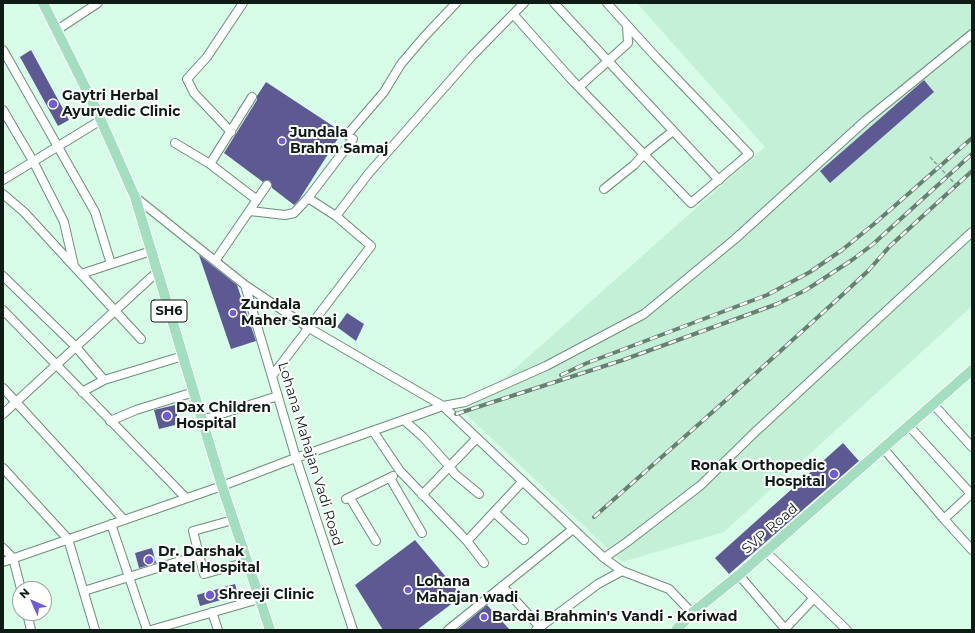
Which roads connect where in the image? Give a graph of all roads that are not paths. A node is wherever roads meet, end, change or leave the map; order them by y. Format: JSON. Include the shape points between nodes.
{"nodes":[{"id":1,"x":43,"y":3,"type":"edge"},
{"id":2,"x":98,"y":3,"type":"edge"},
{"id":3,"x":242,"y":3,"type":"edge"},
{"id":4,"x":456,"y":3,"type":"edge"},
{"id":5,"x":524,"y":3,"type":"edge"},
{"id":6,"x":554,"y":3,"type":"edge"},
{"id":7,"x":607,"y":3,"type":"edge"},
{"id":8,"x":513,"y":14,"type":"junction"},
{"id":9,"x":627,"y":26,"type":"junction"},
{"id":10,"x":57,"y":30,"type":"junction"},
{"id":11,"x":972,"y":34,"type":"edge"},
{"id":12,"x":3,"y":50,"type":"edge"},
{"id":13,"x":608,"y":61,"type":"junction"},
{"id":14,"x":579,"y":87,"type":"junction"},
{"id":15,"x":252,"y":97,"type":"dead end"},
{"id":16,"x":3,"y":110,"type":"edge"},
{"id":17,"x":101,"y":120,"type":"junction"},
{"id":18,"x":673,"y":131,"type":"junction"},
{"id":19,"x":231,"y":132,"type":"junction"},
{"id":20,"x":175,"y":143,"type":"dead end"},
{"id":21,"x":58,"y":146,"type":"junction"},
{"id":22,"x":643,"y":154,"type":"junction"},
{"id":23,"x":33,"y":161,"type":"junction"},
{"id":24,"x":210,"y":164,"type":"junction"},
{"id":25,"x":3,"y":180,"type":"edge"},
{"id":26,"x":719,"y":180,"type":"junction"},
{"id":27,"x":267,"y":185,"type":"dead end"},
{"id":28,"x":604,"y":189,"type":"dead end"},
{"id":29,"x":3,"y":194,"type":"edge"},
{"id":30,"x":135,"y":197,"type":"junction"},
{"id":31,"x":308,"y":198,"type":"junction"},
{"id":32,"x":257,"y":200,"type":"junction"},
{"id":33,"x":250,"y":211,"type":"junction"},
{"id":34,"x":336,"y":216,"type":"junction"},
{"id":35,"x":972,"y":232,"type":"edge"},
{"id":36,"x":151,"y":251,"type":"junction"},
{"id":37,"x":215,"y":261,"type":"junction"},
{"id":38,"x":111,"y":264,"type":"junction"},
{"id":39,"x":74,"y":266,"type":"junction"},
{"id":40,"x":157,"y":272,"type":"junction"},
{"id":41,"x":81,"y":274,"type":"junction"},
{"id":42,"x":3,"y":276,"type":"edge"},
{"id":43,"x":245,"y":285,"type":"junction"},
{"id":44,"x":3,"y":310,"type":"edge"},
{"id":45,"x":115,"y":311,"type":"junction"},
{"id":46,"x":309,"y":328,"type":"junction"},
{"id":47,"x":141,"y":339,"type":"dead end"},
{"id":48,"x":76,"y":347,"type":"junction"},
{"id":49,"x":183,"y":356,"type":"junction"},
{"id":50,"x":56,"y":365,"type":"junction"},
{"id":51,"x":972,"y":370,"type":"edge"},
{"id":52,"x":272,"y":376,"type":"junction"},
{"id":53,"x":104,"y":380,"type":"junction"},
{"id":54,"x":3,"y":388,"type":"edge"},
{"id":55,"x":82,"y":392,"type":"junction"},
{"id":56,"x":194,"y":392,"type":"junction"},
{"id":57,"x":278,"y":396,"type":"junction"},
{"id":58,"x":16,"y":402,"type":"junction"},
{"id":59,"x":933,"y":404,"type":"junction"},
{"id":60,"x":443,"y":406,"type":"junction"},
{"id":61,"x":3,"y":414,"type":"edge"},
{"id":62,"x":202,"y":420,"type":"junction"},
{"id":63,"x":404,"y":420,"type":"junction"},
{"id":64,"x":110,"y":421,"type":"junction"},
{"id":65,"x":909,"y":426,"type":"junction"},
{"id":66,"x":373,"y":431,"type":"junction"},
{"id":67,"x":477,"y":438,"type":"junction"},
{"id":68,"x":972,"y":447,"type":"edge"},
{"id":69,"x":883,"y":448,"type":"junction"},
{"id":70,"x":296,"y":458,"type":"junction"},
{"id":71,"x":449,"y":466,"type":"junction"},
{"id":72,"x":3,"y":468,"type":"edge"},
{"id":73,"x":400,"y":471,"type":"junction"},
{"id":74,"x":390,"y":478,"type":"junction"},
{"id":75,"x":523,"y":482,"type":"junction"},
{"id":76,"x":222,"y":486,"type":"junction"},
{"id":77,"x":479,"y":494,"type":"dead end"},
{"id":78,"x":972,"y":494,"type":"edge"},
{"id":79,"x":422,"y":495,"type":"junction"},
{"id":80,"x":186,"y":498,"type":"junction"},
{"id":81,"x":494,"y":512,"type":"junction"},
{"id":82,"x":944,"y":519,"type":"junction"},
{"id":83,"x":124,"y":520,"type":"junction"},
{"id":84,"x":233,"y":520,"type":"junction"},
{"id":85,"x":111,"y":524,"type":"junction"},
{"id":86,"x":573,"y":529,"type":"junction"},
{"id":87,"x":422,"y":533,"type":"dead end"},
{"id":88,"x":68,"y":539,"type":"junction"},
{"id":89,"x":524,"y":540,"type":"dead end"},
{"id":90,"x":376,"y":541,"type":"dead end"},
{"id":91,"x":467,"y":541,"type":"junction"},
{"id":92,"x":3,"y":548,"type":"edge"},
{"id":93,"x":972,"y":550,"type":"edge"},
{"id":94,"x":765,"y":552,"type":"junction"},
{"id":95,"x":199,"y":555,"type":"junction"},
{"id":96,"x":13,"y":558,"type":"junction"},
{"id":97,"x":604,"y":558,"type":"junction"},
{"id":98,"x":3,"y":562,"type":"edge"},
{"id":99,"x":247,"y":562,"type":"junction"},
{"id":100,"x":484,"y":562,"type":"dead end"},
{"id":101,"x":622,"y":571,"type":"junction"},
{"id":102,"x":739,"y":575,"type":"junction"},
{"id":103,"x":129,"y":577,"type":"junction"},
{"id":104,"x":19,"y":581,"type":"edge"},
{"id":105,"x":502,"y":586,"type":"junction"},
{"id":106,"x":84,"y":591,"type":"junction"},
{"id":107,"x":814,"y":598,"type":"junction"},
{"id":108,"x":259,"y":599,"type":"junction"},
{"id":109,"x":212,"y":612,"type":"junction"},
{"id":110,"x":692,"y":613,"type":"junction"},
{"id":111,"x":170,"y":627,"type":"edge"},
{"id":112,"x":538,"y":629,"type":"edge"},
{"id":113,"x":679,"y":629,"type":"edge"},
{"id":114,"x":786,"y":629,"type":"edge"},
{"id":115,"x":844,"y":629,"type":"edge"},
{"id":116,"x":96,"y":630,"type":"edge"},
{"id":117,"x":147,"y":630,"type":"edge"},
{"id":118,"x":151,"y":630,"type":"edge"},
{"id":119,"x":218,"y":630,"type":"edge"},
{"id":120,"x":270,"y":630,"type":"edge"},
{"id":121,"x":353,"y":630,"type":"edge"},
{"id":122,"x":448,"y":630,"type":"edge"}],
"edges":[{"from":1,"to":10,"type":"main road","number":"SH6"},
{"from":2,"to":10,"type":"street"},
{"from":3,"to":19,"type":"street","via":[[207,57],[187,79],[194,93]]},
{"from":4,"to":31,"type":"street","via":[[401,64]]},
{"from":5,"to":8,"type":"street"},
{"from":6,"to":13,"type":"street"},
{"from":7,"to":9,"type":"street"},
{"from":8,"to":14,"type":"street"},
{"from":8,"to":34,"type":"street","via":[[456,73],[368,173]]},
{"from":9,"to":13,"type":"street","via":[[628,44]]},
{"from":9,"to":26,"type":"street","via":[[749,154]]},
{"from":10,"to":17,"type":"main road","number":"SH6"},
{"from":11,"to":60,"type":"street","via":[[866,120],[736,239],[644,314],[546,366],[465,402]]},
{"from":12,"to":21,"type":"street"},
{"from":13,"to":14,"type":"street"},
{"from":13,"to":18,"type":"street"},
{"from":14,"to":22,"type":"street"},
{"from":15,"to":19,"type":"street"},
{"from":16,"to":23,"type":"street"},
{"from":17,"to":21,"type":"street"},
{"from":17,"to":30,"type":"main road","number":"SH6"},
{"from":18,"to":22,"type":"street"},
{"from":18,"to":26,"type":"street"},
{"from":19,"to":24,"type":"street"},
{"from":20,"to":24,"type":"street"},
{"from":21,"to":23,"type":"street"},
{"from":21,"to":38,"type":"street","via":[[96,212]]},
{"from":22,"to":26,"type":"street","via":[[691,203]]},
{"from":22,"to":28,"type":"street"},
{"from":23,"to":25,"type":"street"},
{"from":23,"to":39,"type":"street","via":[[64,222]]},
{"from":24,"to":32,"type":"street"},
{"from":27,"to":32,"type":"street"},
{"from":29,"to":39,"type":"street","via":[[24,212]]},
{"from":30,"to":36,"type":"main road","number":"SH6"},
{"from":30,"to":37,"type":"street"},
{"from":31,"to":33,"type":"street","via":[[294,213],[285,215]]},
{"from":31,"to":34,"type":"street"},
{"from":32,"to":33,"type":"street"},
{"from":33,"to":37,"type":"street"},
{"from":34,"to":46,"type":"street","via":[[371,246]]},
{"from":35,"to":97,"type":"street","via":[[701,485]]},
{"from":36,"to":38,"type":"street"},
{"from":36,"to":40,"type":"main road","number":"SH6"},
{"from":37,"to":43,"type":"street"},
{"from":38,"to":41,"type":"street"},
{"from":39,"to":41,"type":"street"},
{"from":40,"to":45,"type":"street"},
{"from":40,"to":49,"type":"main road","number":"SH6"},
{"from":41,"to":45,"type":"street"},
{"from":42,"to":48,"type":"street"},
{"from":43,"to":46,"type":"street"},
{"from":43,"to":52,"type":"street","name":"Lohana Mahajan Vadi Road"},
{"from":44,"to":50,"type":"street"},
{"from":45,"to":47,"type":"street"},
{"from":45,"to":48,"type":"street"},
{"from":46,"to":52,"type":"street"},
{"from":46,"to":60,"type":"street"},
{"from":48,"to":50,"type":"street"},
{"from":48,"to":53,"type":"street"},
{"from":49,"to":53,"type":"street"},
{"from":49,"to":56,"type":"main road","number":"SH6"},
{"from":50,"to":55,"type":"street"},
{"from":50,"to":58,"type":"street"},
{"from":51,"to":59,"type":"main road","name":"SVP Road"},
{"from":52,"to":57,"type":"street","name":"Lohana Mahajan Vadi Road"},
{"from":53,"to":55,"type":"street"},
{"from":54,"to":58,"type":"street"},
{"from":55,"to":64,"type":"street"},
{"from":56,"to":62,"type":"main road","number":"SH6"},
{"from":56,"to":64,"type":"street"},
{"from":57,"to":62,"type":"street"},
{"from":57,"to":70,"type":"street","name":"Lohana Mahajan Vadi Road"},
{"from":58,"to":61,"type":"street"},
{"from":58,"to":83,"type":"street"},
{"from":59,"to":65,"type":"main road","name":"SVP Road"},
{"from":59,"to":68,"type":"street"},
{"from":60,"to":63,"type":"street"},
{"from":60,"to":67,"type":"street"},
{"from":62,"to":76,"type":"main road","number":"SH6"},
{"from":63,"to":66,"type":"street"},
{"from":63,"to":71,"type":"street"},
{"from":64,"to":80,"type":"street"},
{"from":65,"to":69,"type":"main road","name":"SVP Road"},
{"from":65,"to":78,"type":"street"},
{"from":66,"to":70,"type":"street"},
{"from":66,"to":73,"type":"street"},
{"from":67,"to":71,"type":"street"},
{"from":67,"to":75,"type":"street"},
{"from":69,"to":82,"type":"street"},
{"from":69,"to":94,"type":"main road","name":"SVP Road"},
{"from":70,"to":76,"type":"street"},
{"from":70,"to":121,"type":"street","name":"Lohana Mahajan Vadi Road"},
{"from":71,"to":77,"type":"street"},
{"from":71,"to":79,"type":"street"},
{"from":72,"to":88,"type":"street"},
{"from":73,"to":74,"type":"street"},
{"from":73,"to":79,"type":"street"},
{"from":74,"to":87,"type":"street"},
{"from":74,"to":90,"type":"street","via":[[348,499]]},
{"from":75,"to":81,"type":"street"},
{"from":75,"to":86,"type":"street"},
{"from":76,"to":80,"type":"street"},
{"from":76,"to":84,"type":"main road","number":"SH6"},
{"from":78,"to":82,"type":"street"},
{"from":79,"to":91,"type":"street"},
{"from":80,"to":83,"type":"street"},
{"from":81,"to":89,"type":"street"},
{"from":81,"to":91,"type":"street"},
{"from":82,"to":93,"type":"street"},
{"from":83,"to":85,"type":"street"},
{"from":84,"to":95,"type":"street","via":[[193,531]]},
{"from":84,"to":99,"type":"main road","number":"SH6"},
{"from":85,"to":88,"type":"street"},
{"from":85,"to":103,"type":"street"},
{"from":86,"to":97,"type":"street"},
{"from":86,"to":105,"type":"street"},
{"from":88,"to":96,"type":"street"},
{"from":88,"to":106,"type":"street"},
{"from":91,"to":100,"type":"street"},
{"from":92,"to":96,"type":"street"},
{"from":94,"to":102,"type":"main road","name":"SVP Road"},
{"from":94,"to":107,"type":"street"},
{"from":95,"to":99,"type":"street","via":[[204,574]]},
{"from":95,"to":103,"type":"street"},
{"from":96,"to":98,"type":"street"},
{"from":96,"to":104,"type":"street"},
{"from":97,"to":101,"type":"street"},
{"from":99,"to":108,"type":"main road","number":"SH6"},
{"from":101,"to":110,"type":"street","via":[[669,589]]},
{"from":101,"to":112,"type":"street","via":[[598,584]]},
{"from":102,"to":110,"type":"main road","name":"SVP Road"},
{"from":102,"to":114,"type":"street"},
{"from":103,"to":106,"type":"street"},
{"from":103,"to":117,"type":"street"},
{"from":105,"to":112,"type":"street"},
{"from":105,"to":122,"type":"street"},
{"from":106,"to":116,"type":"street"},
{"from":107,"to":114,"type":"street"},
{"from":107,"to":115,"type":"street"},
{"from":108,"to":109,"type":"street"},
{"from":108,"to":120,"type":"main road","number":"SH6"},
{"from":109,"to":111,"type":"street"},
{"from":109,"to":119,"type":"street"},
{"from":110,"to":113,"type":"main road","name":"SVP Road"},
{"from":111,"to":118,"type":"street"}]}
